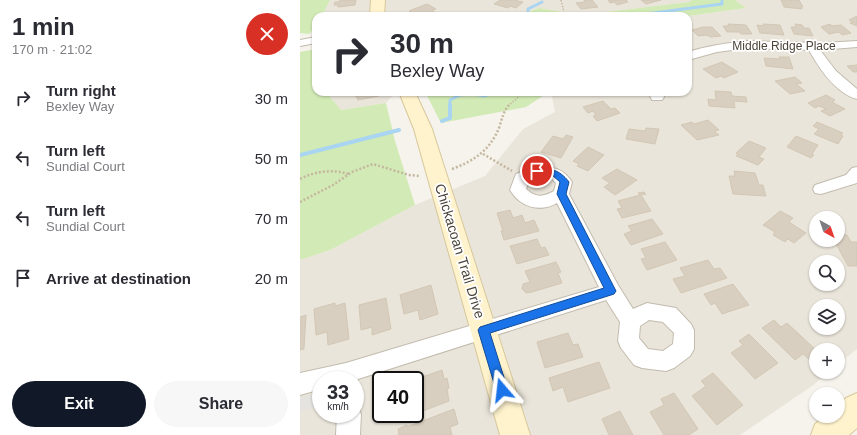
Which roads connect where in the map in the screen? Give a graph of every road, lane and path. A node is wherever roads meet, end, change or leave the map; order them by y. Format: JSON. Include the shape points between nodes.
{"nodes":[{"id":1,"x":378,"y":0,"type":"edge"},
{"id":2,"x":561,"y":0,"type":"edge"},
{"id":3,"x":378,"y":12,"type":"edge"},
{"id":4,"x":564,"y":12,"type":"edge"},
{"id":5,"x":312,"y":41,"type":"edge"},
{"id":6,"x":300,"y":43,"type":"edge"},
{"id":7,"x":857,"y":44,"type":"edge"},
{"id":8,"x":813,"y":47,"type":"junction"},
{"id":9,"x":692,"y":55,"type":"edge"},
{"id":10,"x":857,"y":95,"type":"edge"},
{"id":11,"x":409,"y":96,"type":"edge"},
{"id":12,"x":483,"y":154,"type":"dead end"},
{"id":13,"x":857,"y":172,"type":"edge"},
{"id":14,"x":349,"y":174,"type":"dead end"},
{"id":15,"x":300,"y":178,"type":"edge"},
{"id":16,"x":522,"y":178,"type":"junction"},
{"id":17,"x":821,"y":189,"type":"dead end"},
{"id":18,"x":561,"y":194,"type":"junction"},
{"id":19,"x":611,"y":291,"type":"junction"},
{"id":20,"x":630,"y":321,"type":"dead end"},
{"id":21,"x":484,"y":330,"type":"junction"},
{"id":22,"x":364,"y":371,"type":"edge"},
{"id":23,"x":312,"y":382,"type":"edge"},
{"id":24,"x":300,"y":384,"type":"edge"},
{"id":25,"x":857,"y":408,"type":"edge"},
{"id":26,"x":349,"y":423,"type":"edge"},
{"id":27,"x":348,"y":435,"type":"edge"},
{"id":28,"x":515,"y":435,"type":"edge"},
{"id":29,"x":826,"y":435,"type":"edge"}],
"edges":[{"from":1,"to":3,"type":"street"},
{"from":2,"to":4,"type":"path"},
{"from":5,"to":6,"type":"street"},
{"from":7,"to":8,"type":"street","name":"Middle Ridge Place"},
{"from":8,"to":9,"type":"street","name":"Middle Ridge Place","via":[[738,45]]},
{"from":8,"to":10,"type":"street","via":[[831,75]]},
{"from":11,"to":21,"type":"street","name":"Chickacoan Trail Drive","via":[[423,129]]},
{"from":12,"to":16,"type":"path"},
{"from":13,"to":17,"type":"street","via":[[852,179]]},
{"from":14,"to":15,"type":"path","via":[[335,171],[316,172]]},
{"from":16,"to":18,"type":"street","via":[[537,171],[554,172],[564,182]]},
{"from":16,"to":18,"type":"street","via":[[518,190],[528,200],[546,202]]},
{"from":18,"to":19,"type":"street"},
{"from":19,"to":20,"type":"street"},
{"from":19,"to":21,"type":"street"},
{"from":21,"to":22,"type":"street"},
{"from":21,"to":28,"type":"street","name":"Chickacoan Trail Drive"},
{"from":23,"to":24,"type":"street"},
{"from":25,"to":29,"type":"street"},
{"from":26,"to":27,"type":"street"}]}
